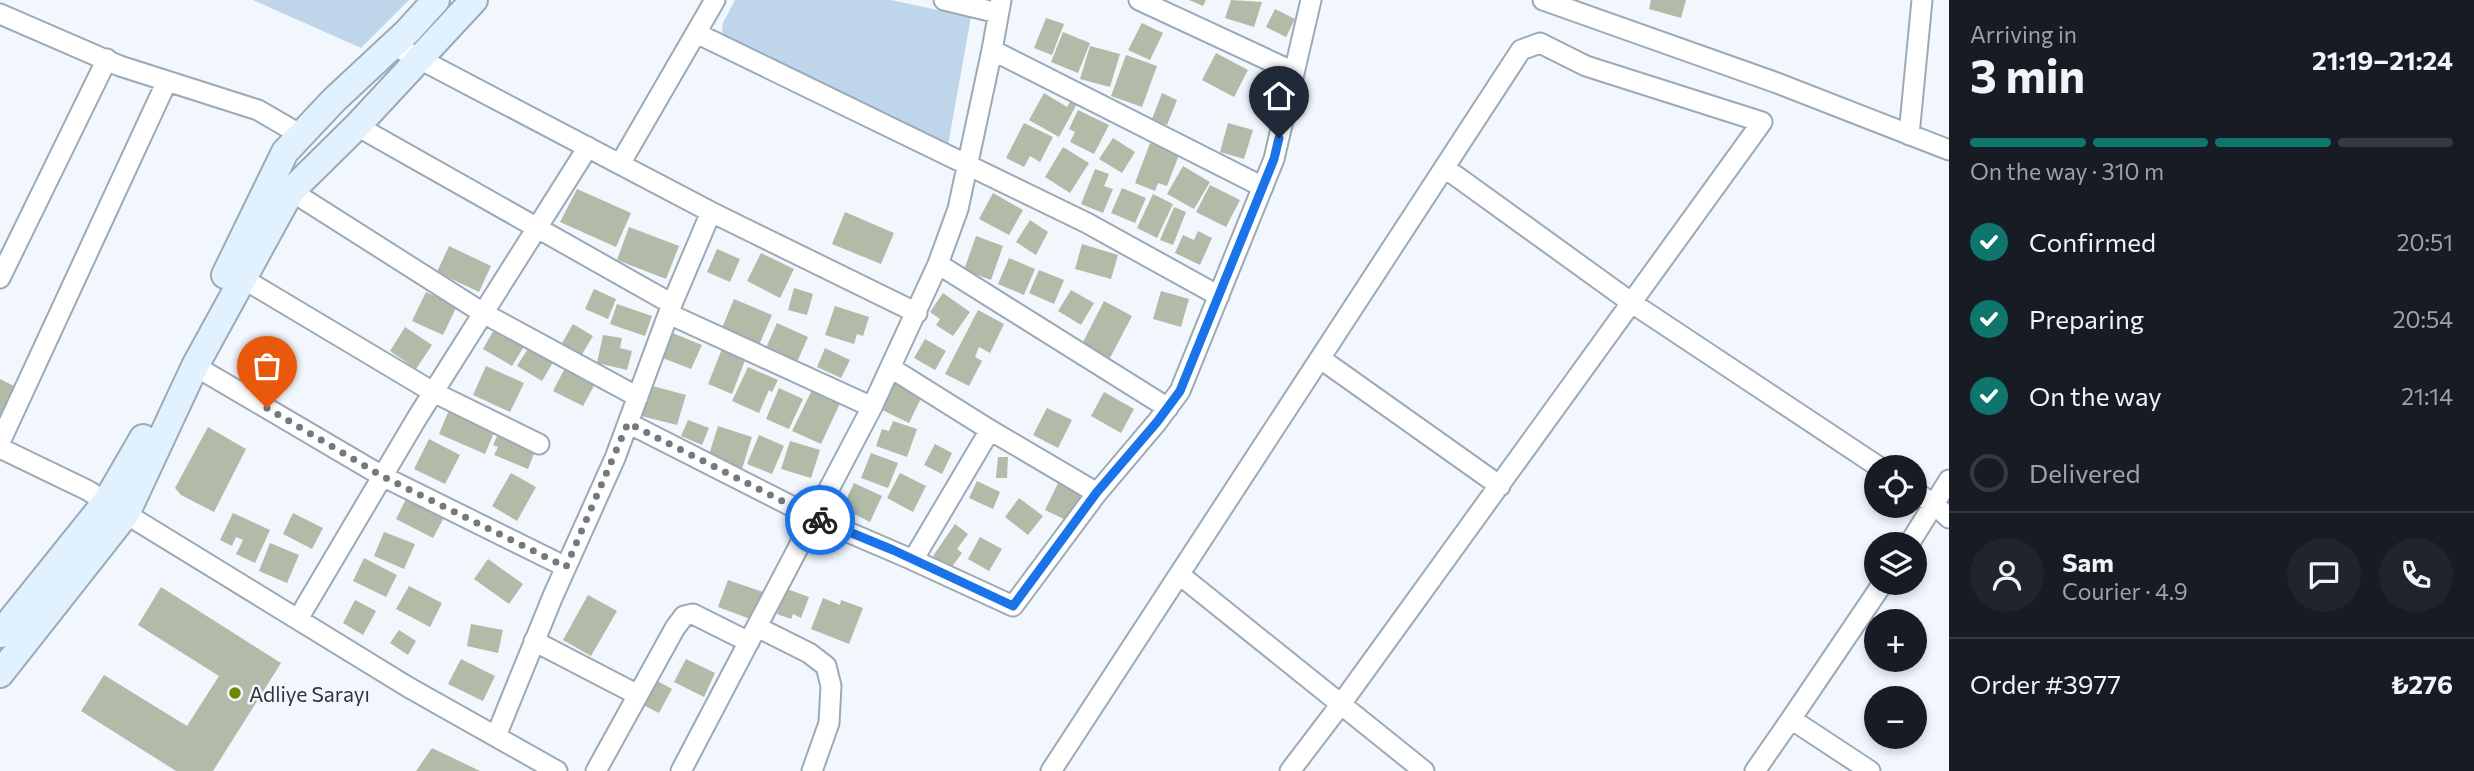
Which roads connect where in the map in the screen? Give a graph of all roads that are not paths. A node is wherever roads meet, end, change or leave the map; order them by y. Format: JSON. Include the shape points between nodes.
{"nodes":[{"id":1,"x":436,"y":0,"type":"edge"},
{"id":2,"x":474,"y":0,"type":"edge"},
{"id":3,"x":715,"y":0,"type":"edge"},
{"id":4,"x":944,"y":0,"type":"edge"},
{"id":5,"x":1139,"y":0,"type":"edge"},
{"id":6,"x":1311,"y":0,"type":"edge"},
{"id":7,"x":1543,"y":0,"type":"edge"},
{"id":8,"x":1922,"y":0,"type":"edge"},
{"id":9,"x":1000,"y":7,"type":"edge"},
{"id":10,"x":0,"y":13,"type":"edge"},
{"id":11,"x":696,"y":33,"type":"junction"},
{"id":12,"x":393,"y":45,"type":"junction"},
{"id":13,"x":992,"y":50,"type":"junction"},
{"id":14,"x":418,"y":58,"type":"junction"},
{"id":15,"x":107,"y":60,"type":"junction"},
{"id":16,"x":1294,"y":72,"type":"junction"},
{"id":17,"x":167,"y":81,"type":"junction"},
{"id":18,"x":357,"y":126,"type":"junction"},
{"id":19,"x":301,"y":135,"type":"junction"},
{"id":20,"x":1909,"y":135,"type":"junction"},
{"id":21,"x":588,"y":147,"type":"junction"},
{"id":22,"x":1949,"y":150,"type":"edge"},
{"id":23,"x":620,"y":164,"type":"junction"},
{"id":24,"x":967,"y":166,"type":"junction"},
{"id":25,"x":1445,"y":167,"type":"junction"},
{"id":26,"x":1263,"y":187,"type":"junction"},
{"id":27,"x":291,"y":191,"type":"junction"},
{"id":28,"x":711,"y":212,"type":"junction"},
{"id":29,"x":537,"y":227,"type":"junction"},
{"id":30,"x":937,"y":264,"type":"junction"},
{"id":31,"x":0,"y":278,"type":"edge"},
{"id":32,"x":242,"y":278,"type":"junction"},
{"id":33,"x":1219,"y":296,"type":"junction"},
{"id":34,"x":1632,"y":303,"type":"junction"},
{"id":35,"x":671,"y":309,"type":"junction"},
{"id":36,"x":483,"y":313,"type":"junction"},
{"id":37,"x":917,"y":313,"type":"junction"},
{"id":38,"x":1321,"y":359,"type":"junction"},
{"id":39,"x":195,"y":366,"type":"junction"},
{"id":40,"x":891,"y":368,"type":"junction"},
{"id":41,"x":433,"y":392,"type":"junction"},
{"id":42,"x":638,"y":397,"type":"junction"},
{"id":43,"x":872,"y":407,"type":"junction"},
{"id":44,"x":1168,"y":408,"type":"junction"},
{"id":45,"x":628,"y":423,"type":"junction"},
{"id":46,"x":990,"y":430,"type":"junction"},
{"id":47,"x":0,"y":442,"type":"edge"},
{"id":48,"x":539,"y":444,"type":"dead end"},
{"id":49,"x":0,"y":448,"type":"edge"},
{"id":50,"x":1864,"y":457,"type":"edge"},
{"id":51,"x":382,"y":476,"type":"junction"},
{"id":52,"x":1949,"y":480,"type":"edge"},
{"id":53,"x":1500,"y":486,"type":"junction"},
{"id":54,"x":1097,"y":492,"type":"junction"},
{"id":55,"x":1927,"y":500,"type":"edge"},
{"id":56,"x":116,"y":508,"type":"junction"},
{"id":57,"x":1942,"y":511,"type":"edge"},
{"id":58,"x":813,"y":517,"type":"junction"},
{"id":59,"x":1921,"y":532,"type":"edge"},
{"id":60,"x":913,"y":560,"type":"junction"},
{"id":61,"x":566,"y":567,"type":"junction"},
{"id":62,"x":1180,"y":575,"type":"junction"},
{"id":63,"x":1875,"y":595,"type":"edge"},
{"id":64,"x":298,"y":619,"type":"junction"},
{"id":65,"x":0,"y":634,"type":"edge"},
{"id":66,"x":753,"y":635,"type":"junction"},
{"id":67,"x":534,"y":641,"type":"junction"},
{"id":68,"x":0,"y":674,"type":"edge"},
{"id":69,"x":638,"y":695,"type":"junction"},
{"id":70,"x":1341,"y":704,"type":"junction"},
{"id":71,"x":1791,"y":719,"type":"junction"},
{"id":72,"x":496,"y":736,"type":"junction"},
{"id":73,"x":557,"y":771,"type":"edge"},
{"id":74,"x":596,"y":771,"type":"edge"},
{"id":75,"x":681,"y":771,"type":"edge"},
{"id":76,"x":812,"y":771,"type":"edge"},
{"id":77,"x":1051,"y":771,"type":"edge"},
{"id":78,"x":1290,"y":771,"type":"edge"},
{"id":79,"x":1424,"y":771,"type":"edge"},
{"id":80,"x":1755,"y":771,"type":"edge"},
{"id":81,"x":1870,"y":771,"type":"edge"}],
"edges":[{"from":1,"to":12,"type":"street"},
{"from":2,"to":14,"type":"street"},
{"from":3,"to":11,"type":"street"},
{"from":4,"to":9,"type":"street"},
{"from":5,"to":16,"type":"street"},
{"from":6,"to":16,"type":"street"},
{"from":7,"to":20,"type":"street"},
{"from":8,"to":20,"type":"street"},
{"from":9,"to":13,"type":"street"},
{"from":10,"to":15,"type":"street"},
{"from":11,"to":23,"type":"street"},
{"from":11,"to":24,"type":"street"},
{"from":12,"to":14,"type":"street"},
{"from":12,"to":19,"type":"street"},
{"from":13,"to":24,"type":"street"},
{"from":13,"to":26,"type":"street"},
{"from":14,"to":18,"type":"street"},
{"from":14,"to":21,"type":"street"},
{"from":15,"to":17,"type":"street"},
{"from":15,"to":31,"type":"street"},
{"from":16,"to":26,"type":"street"},
{"from":17,"to":19,"type":"street","via":[[258,110]]},
{"from":17,"to":47,"type":"street"},
{"from":18,"to":27,"type":"street"},
{"from":18,"to":29,"type":"street"},
{"from":19,"to":56,"type":"street","via":[[285,152],[129,466]]},
{"from":20,"to":22,"type":"street"},
{"from":21,"to":23,"type":"street"},
{"from":21,"to":29,"type":"street"},
{"from":23,"to":28,"type":"street"},
{"from":24,"to":30,"type":"street","via":[[958,209]]},
{"from":24,"to":33,"type":"street","via":[[1087,223]]},
{"from":25,"to":34,"type":"street"},
{"from":25,"to":34,"type":"street","via":[[1521,50],[1540,43],[1586,66],[1762,122]]},
{"from":25,"to":38,"type":"street"},
{"from":26,"to":33,"type":"street"},
{"from":27,"to":32,"type":"street"},
{"from":27,"to":36,"type":"street"},
{"from":28,"to":35,"type":"street"},
{"from":28,"to":37,"type":"street"},
{"from":29,"to":35,"type":"street"},
{"from":29,"to":36,"type":"street"},
{"from":30,"to":37,"type":"street"},
{"from":30,"to":44,"type":"street"},
{"from":32,"to":39,"type":"street"},
{"from":32,"to":41,"type":"street"},
{"from":33,"to":44,"type":"street","via":[[1180,391]]},
{"from":34,"to":50,"type":"street"},
{"from":34,"to":53,"type":"street"},
{"from":35,"to":42,"type":"street"},
{"from":35,"to":43,"type":"street"},
{"from":36,"to":41,"type":"street"},
{"from":36,"to":42,"type":"street"},
{"from":37,"to":40,"type":"street"},
{"from":38,"to":53,"type":"street"},
{"from":38,"to":62,"type":"street"},
{"from":39,"to":51,"type":"street"},
{"from":39,"to":56,"type":"street"},
{"from":40,"to":43,"type":"street"},
{"from":40,"to":46,"type":"street"},
{"from":41,"to":48,"type":"street"},
{"from":41,"to":51,"type":"street"},
{"from":42,"to":45,"type":"street"},
{"from":43,"to":58,"type":"street"},
{"from":44,"to":54,"type":"street"},
{"from":45,"to":58,"type":"street"},
{"from":45,"to":61,"type":"street"},
{"from":46,"to":54,"type":"street"},
{"from":46,"to":60,"type":"street"},
{"from":49,"to":56,"type":"street"},
{"from":51,"to":61,"type":"street"},
{"from":51,"to":64,"type":"street"},
{"from":52,"to":57,"type":"street"},
{"from":53,"to":70,"type":"street"},
{"from":54,"to":60,"type":"street","via":[[1013,606]]},
{"from":55,"to":57,"type":"street"},
{"from":56,"to":64,"type":"street"},
{"from":56,"to":65,"type":"street"},
{"from":56,"to":68,"type":"street"},
{"from":57,"to":59,"type":"street"},
{"from":58,"to":60,"type":"street"},
{"from":58,"to":66,"type":"street"},
{"from":61,"to":67,"type":"street"},
{"from":62,"to":70,"type":"street"},
{"from":62,"to":77,"type":"street"},
{"from":63,"to":71,"type":"street"},
{"from":64,"to":72,"type":"street"},
{"from":66,"to":69,"type":"street","via":[[693,614],[684,616]]},
{"from":66,"to":75,"type":"street"},
{"from":66,"to":76,"type":"street","via":[[809,653],[826,666],[831,685],[829,723]]},
{"from":67,"to":69,"type":"street"},
{"from":67,"to":72,"type":"street"},
{"from":69,"to":74,"type":"street"},
{"from":70,"to":78,"type":"street"},
{"from":70,"to":79,"type":"street"},
{"from":71,"to":80,"type":"street"},
{"from":71,"to":81,"type":"street"},
{"from":72,"to":73,"type":"street"}]}
